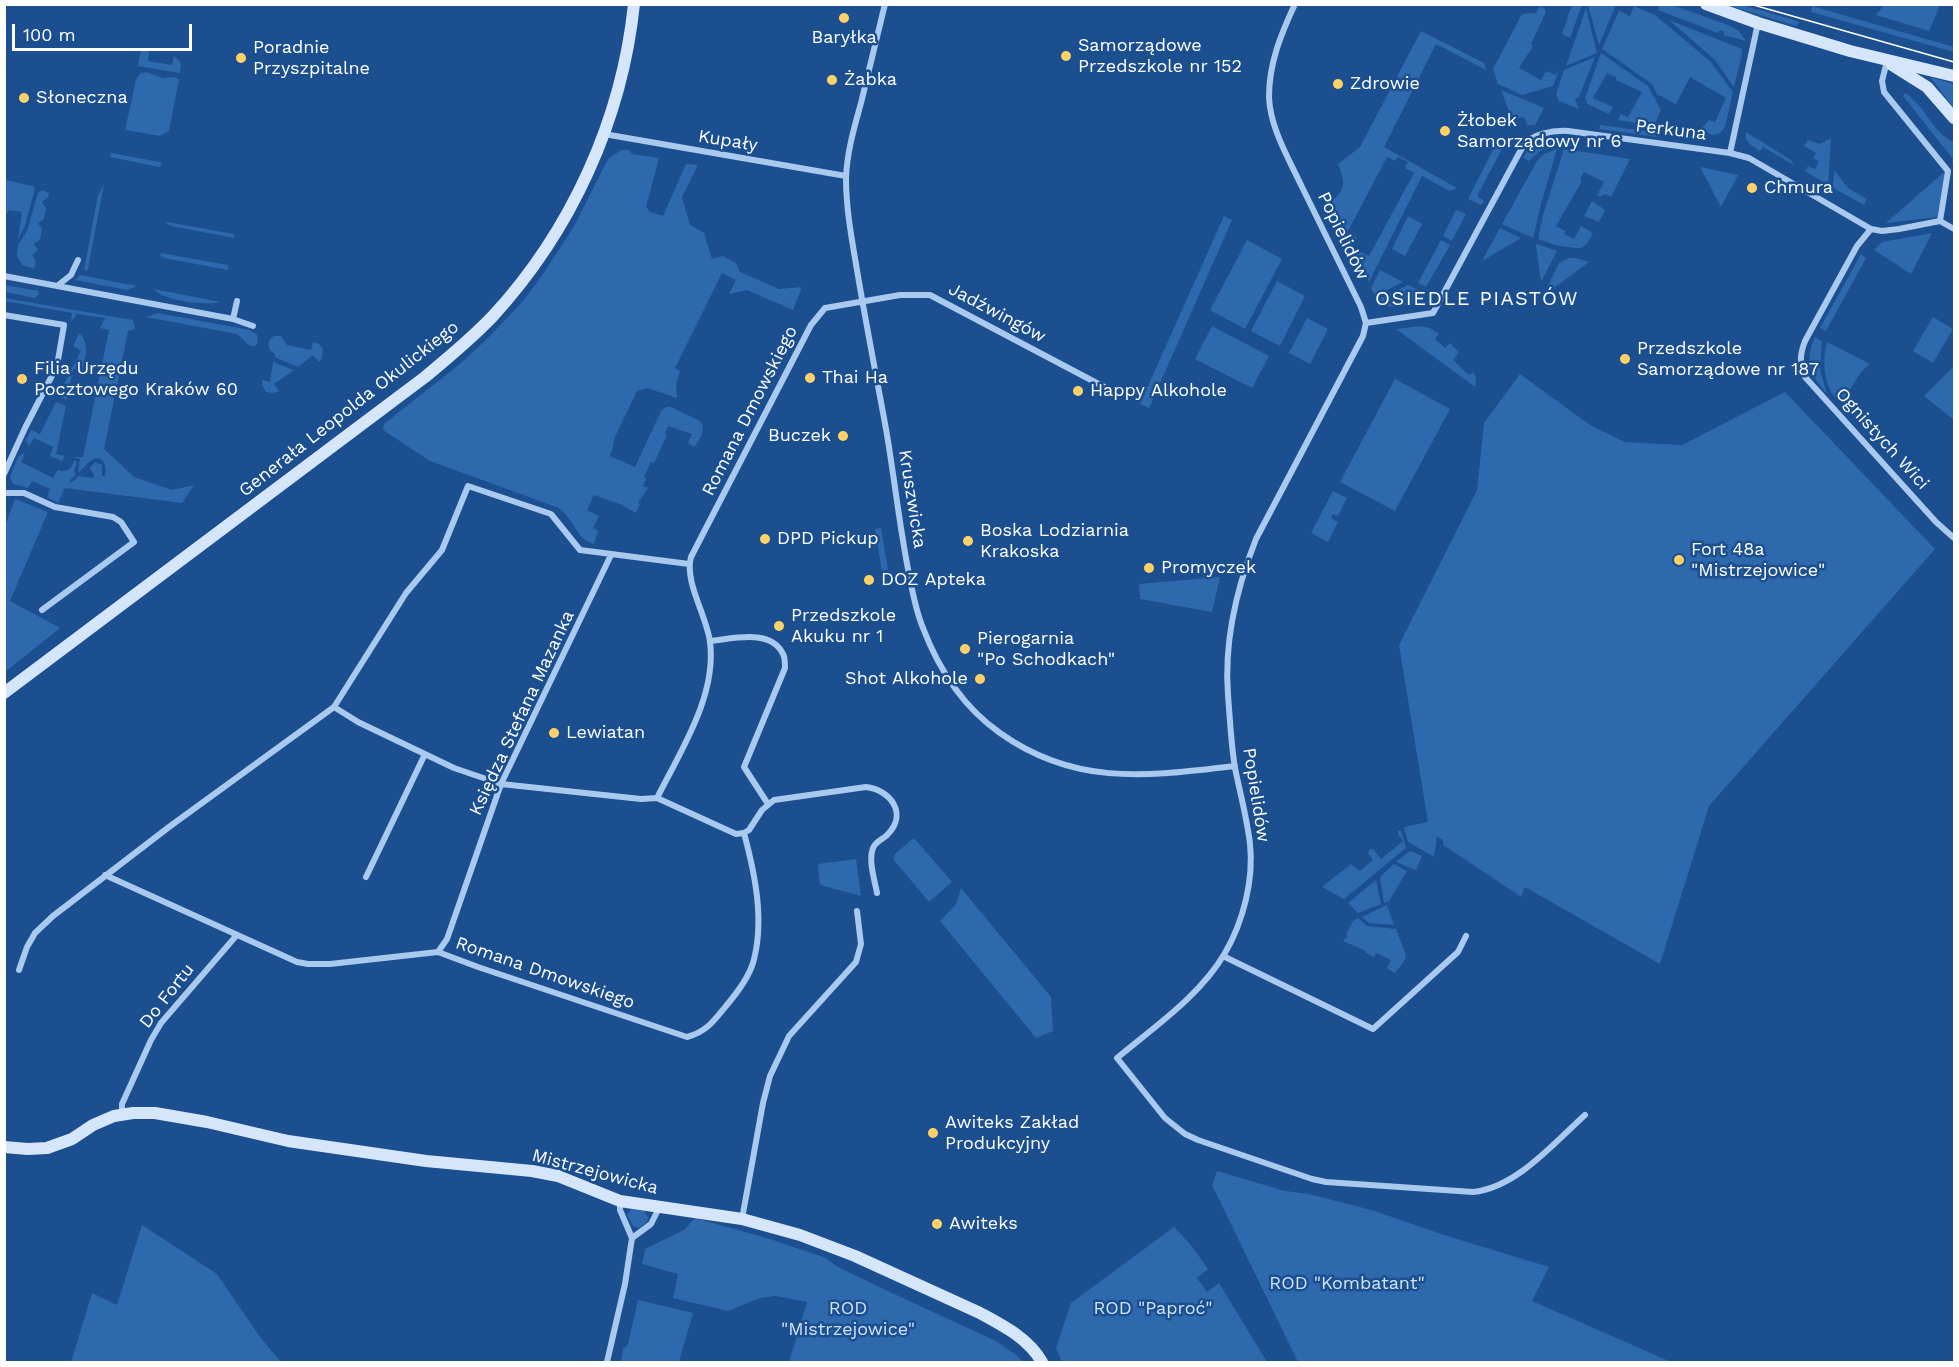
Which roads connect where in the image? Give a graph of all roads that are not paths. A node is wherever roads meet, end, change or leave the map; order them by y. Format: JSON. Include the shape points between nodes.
{"nodes":[{"id":1,"x":634,"y":4,"type":"edge"},
{"id":2,"x":885,"y":4,"type":"edge"},
{"id":3,"x":1295,"y":4,"type":"edge"},
{"id":4,"x":1706,"y":4,"type":"edge"},
{"id":5,"x":1758,"y":23,"type":"junction"},
{"id":6,"x":1887,"y":61,"type":"junction"},
{"id":7,"x":1933,"y":70,"type":"junction"},
{"id":8,"x":1954,"y":76,"type":"edge"},
{"id":9,"x":1927,"y":87,"type":"junction"},
{"id":10,"x":1954,"y":118,"type":"edge"},
{"id":11,"x":604,"y":134,"type":"junction"},
{"id":12,"x":1730,"y":153,"type":"junction"},
{"id":13,"x":846,"y":176,"type":"junction"},
{"id":14,"x":1940,"y":221,"type":"junction"},
{"id":15,"x":1871,"y":229,"type":"junction"},
{"id":16,"x":1954,"y":229,"type":"edge"},
{"id":17,"x":78,"y":260,"type":"dead end"},
{"id":18,"x":4,"y":276,"type":"edge"},
{"id":19,"x":57,"y":286,"type":"junction"},
{"id":20,"x":237,"y":302,"type":"dead end"},
{"id":21,"x":862,"y":302,"type":"junction"},
{"id":22,"x":4,"y":315,"type":"edge"},
{"id":23,"x":233,"y":319,"type":"junction"},
{"id":24,"x":1366,"y":324,"type":"junction"},
{"id":25,"x":253,"y":326,"type":"dead end"},
{"id":26,"x":1110,"y":390,"type":"dead end"},
{"id":27,"x":4,"y":474,"type":"edge"},
{"id":28,"x":4,"y":493,"type":"edge"},
{"id":29,"x":1954,"y":538,"type":"edge"},
{"id":30,"x":610,"y":555,"type":"junction"},
{"id":31,"x":689,"y":564,"type":"junction"},
{"id":32,"x":42,"y":610,"type":"dead end"},
{"id":33,"x":710,"y":640,"type":"junction"},
{"id":34,"x":4,"y":693,"type":"edge"},
{"id":35,"x":334,"y":707,"type":"junction"},
{"id":36,"x":425,"y":754,"type":"junction"},
{"id":37,"x":1235,"y":766,"type":"junction"},
{"id":38,"x":501,"y":784,"type":"junction"},
{"id":39,"x":657,"y":798,"type":"junction"},
{"id":40,"x":768,"y":804,"type":"junction"},
{"id":41,"x":744,"y":833,"type":"junction"},
{"id":42,"x":105,"y":875,"type":"junction"},
{"id":43,"x":366,"y":877,"type":"dead end"},
{"id":44,"x":877,"y":893,"type":"dead end"},
{"id":45,"x":858,"y":911,"type":"dead end"},
{"id":46,"x":236,"y":936,"type":"junction"},
{"id":47,"x":1466,"y":936,"type":"dead end"},
{"id":48,"x":438,"y":952,"type":"junction"},
{"id":49,"x":1224,"y":956,"type":"junction"},
{"id":50,"x":19,"y":970,"type":"dead end"},
{"id":51,"x":122,"y":1115,"type":"junction"},
{"id":52,"x":1585,"y":1115,"type":"dead end"},
{"id":53,"x":4,"y":1147,"type":"edge"},
{"id":54,"x":620,"y":1201,"type":"junction"},
{"id":55,"x":659,"y":1208,"type":"junction"},
{"id":56,"x":742,"y":1219,"type":"junction"},
{"id":57,"x":632,"y":1238,"type":"junction"},
{"id":58,"x":607,"y":1362,"type":"edge"},
{"id":59,"x":1042,"y":1362,"type":"edge"}],
"edges":[{"from":1,"to":11,"type":"street","name":"Generała Leopolda Okulickiego","via":[[624,67]]},
{"from":2,"to":13,"type":"street","name":"Kruszwicka","via":[[850,144]]},
{"from":3,"to":24,"type":"street","name":"Popielidów","via":[[1274,58],[1269,99],[1272,116]]},
{"from":4,"to":5,"type":"street"},
{"from":5,"to":6,"type":"street"},
{"from":5,"to":12,"type":"street","name":"Perkuna"},
{"from":6,"to":7,"type":"street"},
{"from":6,"to":9,"type":"street"},
{"from":6,"to":14,"type":"street","via":[[1882,81],[1884,92],[1948,171]]},
{"from":7,"to":8,"type":"street"},
{"from":7,"to":9,"type":"street","via":[[1925,79]]},
{"from":9,"to":10,"type":"street"},
{"from":11,"to":13,"type":"street","name":"Kupały"},
{"from":11,"to":34,"type":"street","name":"Generała Leopolda Okulickiego","via":[[572,205],[548,244],[475,334],[425,377]]},
{"from":12,"to":15,"type":"street","via":[[1749,158]]},
{"from":12,"to":24,"type":"street","name":"Perkuna","via":[[1568,131],[1528,139],[1433,313]]},
{"from":13,"to":21,"type":"street","name":"Kruszwicka"},
{"from":14,"to":15,"type":"street","via":[[1899,229]]},
{"from":14,"to":16,"type":"street"},
{"from":15,"to":29,"type":"street","name":"Ognistych Wici","via":[[1857,246],[1805,341],[1801,367],[1805,377]]},
{"from":17,"to":19,"type":"street","via":[[71,275]]},
{"from":18,"to":19,"type":"street"},
{"from":19,"to":23,"type":"street"},
{"from":20,"to":23,"type":"street"},
{"from":21,"to":26,"type":"street","name":"Jadźwingów","via":[[900,295],[930,295]]},
{"from":21,"to":31,"type":"street","name":"Romana Dmowskiego","via":[[825,308],[811,325]]},
{"from":21,"to":37,"type":"street","name":"Kruszwicka","via":[[916,608],[958,694],[999,733],[1034,754],[1063,765],[1134,775]]},
{"from":22,"to":27,"type":"street","via":[[64,325],[57,366]]},
{"from":23,"to":25,"type":"street"},
{"from":24,"to":37,"type":"street","name":"Popielidów","via":[[1249,557],[1229,658]]},
{"from":28,"to":32,"type":"street","via":[[24,493],[55,507],[113,517],[134,542]]},
{"from":30,"to":31,"type":"street"},
{"from":30,"to":35,"type":"street","via":[[580,550],[551,514],[468,486],[441,550],[393,613]]},
{"from":30,"to":38,"type":"street","name":"Księdza Stefana Mazanka"},
{"from":31,"to":33,"type":"street"},
{"from":33,"to":39,"type":"street","via":[[710,671],[701,704]]},
{"from":33,"to":40,"type":"street","via":[[760,637],[774,643],[783,654],[785,668],[744,767]]},
{"from":35,"to":36,"type":"street"},
{"from":35,"to":42,"type":"street"},
{"from":36,"to":38,"type":"street"},
{"from":36,"to":43,"type":"street"},
{"from":37,"to":49,"type":"street","name":"Popielidów","via":[[1250,847],[1250,871],[1239,922]]},
{"from":38,"to":39,"type":"street"},
{"from":38,"to":48,"type":"street","name":"Księdza Stefana Mazanka","via":[[447,939]]},
{"from":39,"to":41,"type":"street","via":[[736,834]]},
{"from":40,"to":41,"type":"street"},
{"from":40,"to":44,"type":"street","via":[[781,798],[866,787],[883,792],[896,812],[890,833],[874,846]]},
{"from":41,"to":48,"type":"street","name":"Romana Dmowskiego","via":[[757,894],[753,963],[735,996],[702,1032],[687,1037]]},
{"from":42,"to":46,"type":"street","name":"Romana Dmowskiego"},
{"from":42,"to":50,"type":"street","via":[[35,933]]},
{"from":45,"to":56,"type":"street","via":[[861,944],[856,962],[789,1036],[774,1068],[763,1103]]},
{"from":46,"to":48,"type":"street","name":"Romana Dmowskiego","via":[[308,964]]},
{"from":46,"to":51,"type":"street","name":"Do Fortu","via":[[161,1023],[122,1104]]},
{"from":47,"to":49,"type":"street","via":[[1458,952],[1373,1029]]},
{"from":49,"to":52,"type":"street","name":"Popielidów","via":[[1181,1003],[1117,1058],[1165,1118],[1198,1140],[1326,1182],[1473,1192],[1490,1189],[1529,1166]]},
{"from":51,"to":53,"type":"street","name":"Mistrzejowicka","via":[[100,1122],[56,1146]]},
{"from":51,"to":54,"type":"street","name":"Mistrzejowicka","via":[[174,1116],[288,1141],[426,1161],[532,1171],[558,1176]]},
{"from":54,"to":55,"type":"street","name":"Mistrzejowicka"},
{"from":54,"to":57,"type":"street"},
{"from":55,"to":56,"type":"street","name":"Mistrzejowicka"},
{"from":55,"to":57,"type":"street","via":[[651,1224]]},
{"from":56,"to":59,"type":"street","name":"Mistrzejowicka","via":[[837,1248],[980,1313],[1017,1335]]},
{"from":57,"to":58,"type":"street"}]}
